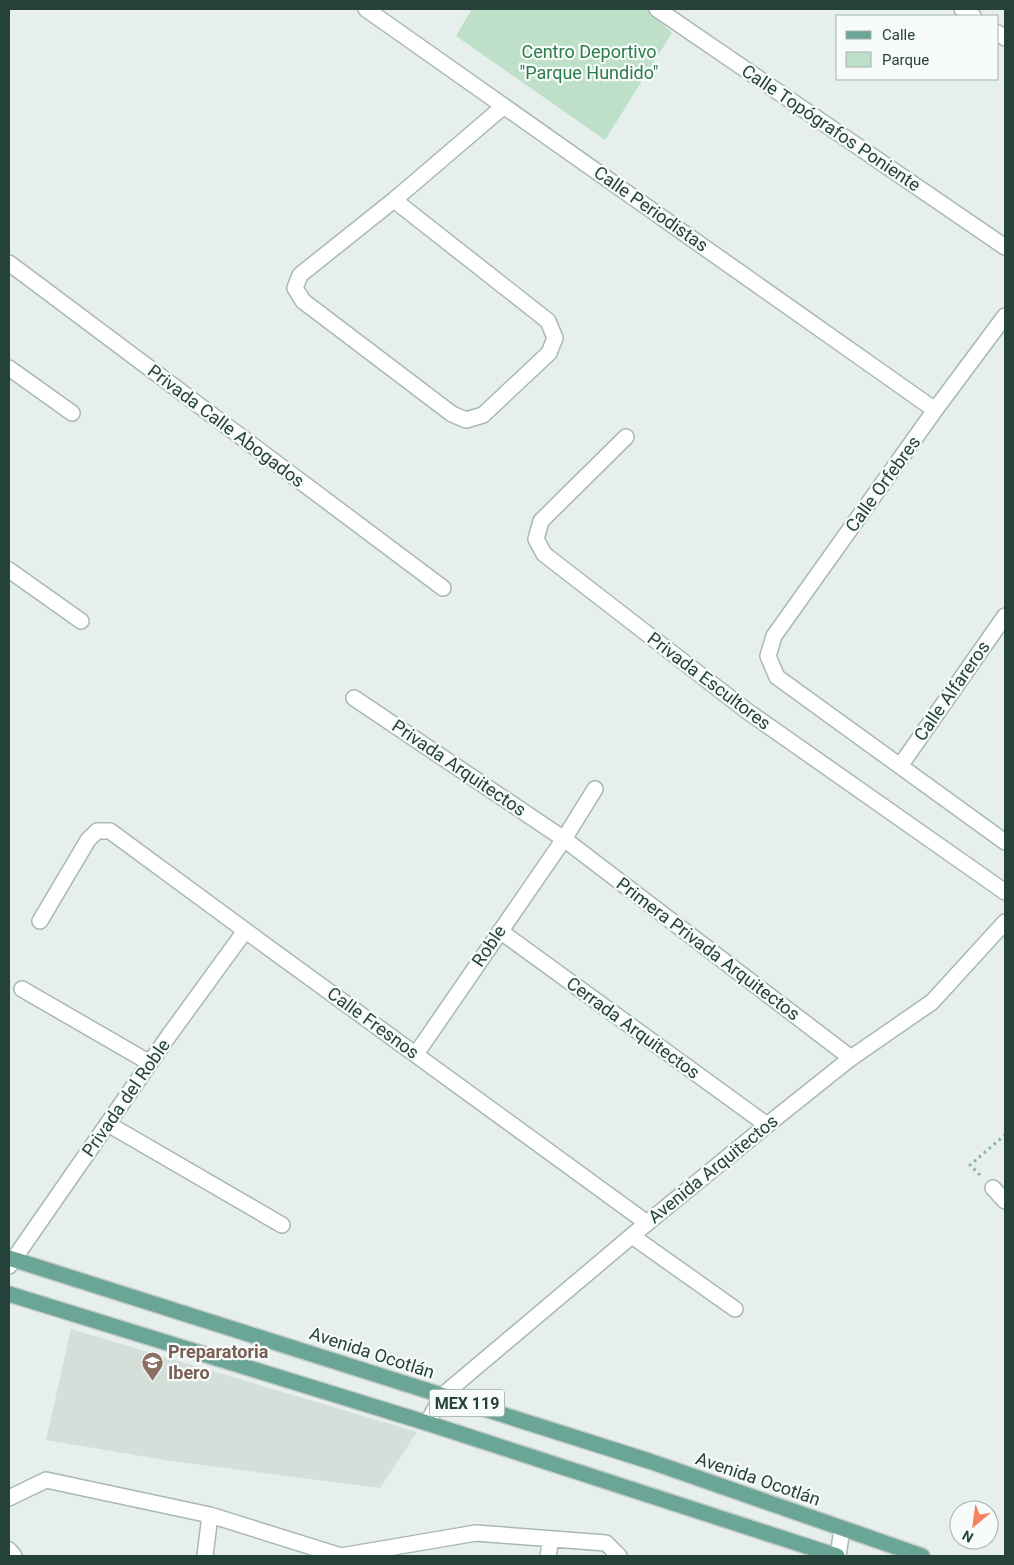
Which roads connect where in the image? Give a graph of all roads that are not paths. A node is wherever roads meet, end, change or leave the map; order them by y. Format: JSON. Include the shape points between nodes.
{"nodes":[{"id":1,"x":366,"y":9,"type":"edge"},
{"id":2,"x":657,"y":9,"type":"edge"},
{"id":3,"x":504,"y":106,"type":"junction"},
{"id":4,"x":394,"y":200,"type":"junction"},
{"id":5,"x":1005,"y":247,"type":"edge"},
{"id":6,"x":9,"y":264,"type":"edge"},
{"id":7,"x":1005,"y":316,"type":"edge"},
{"id":8,"x":9,"y":368,"type":"edge"},
{"id":9,"x":935,"y":410,"type":"junction"},
{"id":10,"x":72,"y":413,"type":"dead end"},
{"id":11,"x":626,"y":437,"type":"dead end"},
{"id":12,"x":9,"y":570,"type":"edge"},
{"id":13,"x":443,"y":588,"type":"dead end"},
{"id":14,"x":1005,"y":616,"type":"edge"},
{"id":15,"x":81,"y":621,"type":"dead end"},
{"id":16,"x":354,"y":698,"type":"dead end"},
{"id":17,"x":900,"y":766,"type":"junction"},
{"id":18,"x":594,"y":789,"type":"dead end"},
{"id":19,"x":564,"y":839,"type":"junction"},
{"id":20,"x":1005,"y":842,"type":"edge"},
{"id":21,"x":1005,"y":892,"type":"edge"},
{"id":22,"x":40,"y":921,"type":"dead end"},
{"id":23,"x":1005,"y":922,"type":"edge"},
{"id":24,"x":245,"y":931,"type":"junction"},
{"id":25,"x":500,"y":931,"type":"junction"},
{"id":26,"x":22,"y":989,"type":"dead end"},
{"id":27,"x":416,"y":1054,"type":"junction"},
{"id":28,"x":851,"y":1058,"type":"junction"},
{"id":29,"x":150,"y":1063,"type":"junction"},
{"id":30,"x":108,"y":1124,"type":"junction"},
{"id":31,"x":767,"y":1125,"type":"junction"},
{"id":32,"x":993,"y":1188,"type":"dead end"},
{"id":33,"x":1005,"y":1201,"type":"edge"},
{"id":34,"x":647,"y":1223,"type":"junction"},
{"id":35,"x":282,"y":1225,"type":"dead end"},
{"id":36,"x":632,"y":1236,"type":"junction"},
{"id":37,"x":10,"y":1261,"type":"edge"},
{"id":38,"x":9,"y":1294,"type":"edge"},
{"id":39,"x":735,"y":1310,"type":"dead end"},
{"id":40,"x":443,"y":1395,"type":"junction"},
{"id":41,"x":427,"y":1423,"type":"junction"},
{"id":42,"x":9,"y":1498,"type":"edge"},
{"id":43,"x":210,"y":1515,"type":"junction"},
{"id":44,"x":842,"y":1529,"type":"junction"},
{"id":45,"x":551,"y":1539,"type":"junction"},
{"id":46,"x":9,"y":1550,"type":"edge"},
{"id":47,"x":14,"y":1556,"type":"edge"},
{"id":48,"x":204,"y":1556,"type":"edge"},
{"id":49,"x":548,"y":1556,"type":"edge"},
{"id":50,"x":619,"y":1556,"type":"edge"},
{"id":51,"x":838,"y":1556,"type":"edge"},
{"id":52,"x":922,"y":1556,"type":"edge"}],
"edges":[{"from":1,"to":3,"type":"street","name":"Calle Periodistas"},
{"from":2,"to":5,"type":"street","name":"Calle Topógrafos Poniente"},
{"from":3,"to":4,"type":"street"},
{"from":3,"to":9,"type":"street","name":"Calle Periodistas"},
{"from":4,"to":4,"type":"street","via":[[300,275],[295,288],[303,301],[452,414],[466,420],[483,415],[549,353],[554,338],[548,321]]},
{"from":6,"to":13,"type":"street","name":"Privada Calle Abogados"},
{"from":7,"to":9,"type":"street","name":"Calle Orfebres"},
{"from":8,"to":10,"type":"street"},
{"from":9,"to":17,"type":"street","name":"Calle Orfebres","via":[[774,636],[768,656],[777,677]]},
{"from":11,"to":21,"type":"street","name":"Privada Escultores","via":[[541,521],[536,539],[544,554],[747,711]]},
{"from":12,"to":15,"type":"street"},
{"from":14,"to":17,"type":"street","name":"Calle Alfareros"},
{"from":16,"to":19,"type":"street","name":"Privada Arquitectos"},
{"from":17,"to":20,"type":"street"},
{"from":18,"to":19,"type":"street","name":"Roble"},
{"from":19,"to":25,"type":"street","name":"Roble"},
{"from":19,"to":28,"type":"street","name":"Primera Privada Arquitectos"},
{"from":22,"to":24,"type":"street","name":"Calle Fresnos","via":[[88,840],[97,831],[110,831]]},
{"from":23,"to":28,"type":"street","name":"Avenida Arquitectos","via":[[932,1002]]},
{"from":24,"to":27,"type":"street","name":"Calle Fresnos"},
{"from":24,"to":29,"type":"street","name":"Privada del Roble"},
{"from":25,"to":27,"type":"street","name":"Roble"},
{"from":25,"to":31,"type":"street","name":"Cerrada Arquitectos"},
{"from":26,"to":29,"type":"street"},
{"from":27,"to":34,"type":"street","name":"Calle Fresnos"},
{"from":28,"to":31,"type":"street","name":"Avenida Arquitectos"},
{"from":29,"to":30,"type":"street","name":"Privada del Roble"},
{"from":30,"to":35,"type":"street"},
{"from":30,"to":37,"type":"street","name":"Privada del Roble"},
{"from":31,"to":34,"type":"street","name":"Avenida Arquitectos"},
{"from":32,"to":33,"type":"street"},
{"from":34,"to":36,"type":"street","name":"Avenida Arquitectos"},
{"from":36,"to":39,"type":"street"},
{"from":36,"to":40,"type":"street","name":"Avenida Arquitectos"},
{"from":37,"to":40,"type":"main road","name":"Avenida Ocotlán","number":"MEX 119"},
{"from":38,"to":41,"type":"main road","number":"MEX 119"},
{"from":40,"to":41,"type":"street","name":"Avenida Arquitectos"},
{"from":40,"to":44,"type":"main road","name":"Avenida Ocotlán","number":"MEX 119","via":[[649,1461]]},
{"from":41,"to":51,"type":"main road","number":"MEX 119"},
{"from":42,"to":43,"type":"street","via":[[46,1480]]},
{"from":43,"to":45,"type":"street","via":[[341,1556],[476,1533]]},
{"from":43,"to":48,"type":"street"},
{"from":44,"to":51,"type":"street"},
{"from":44,"to":52,"type":"main road","name":"Avenida Ocotlán","number":"MEX 119"},
{"from":45,"to":49,"type":"street"},
{"from":45,"to":50,"type":"street","via":[[606,1543]]},
{"from":46,"to":47,"type":"street"}]}
